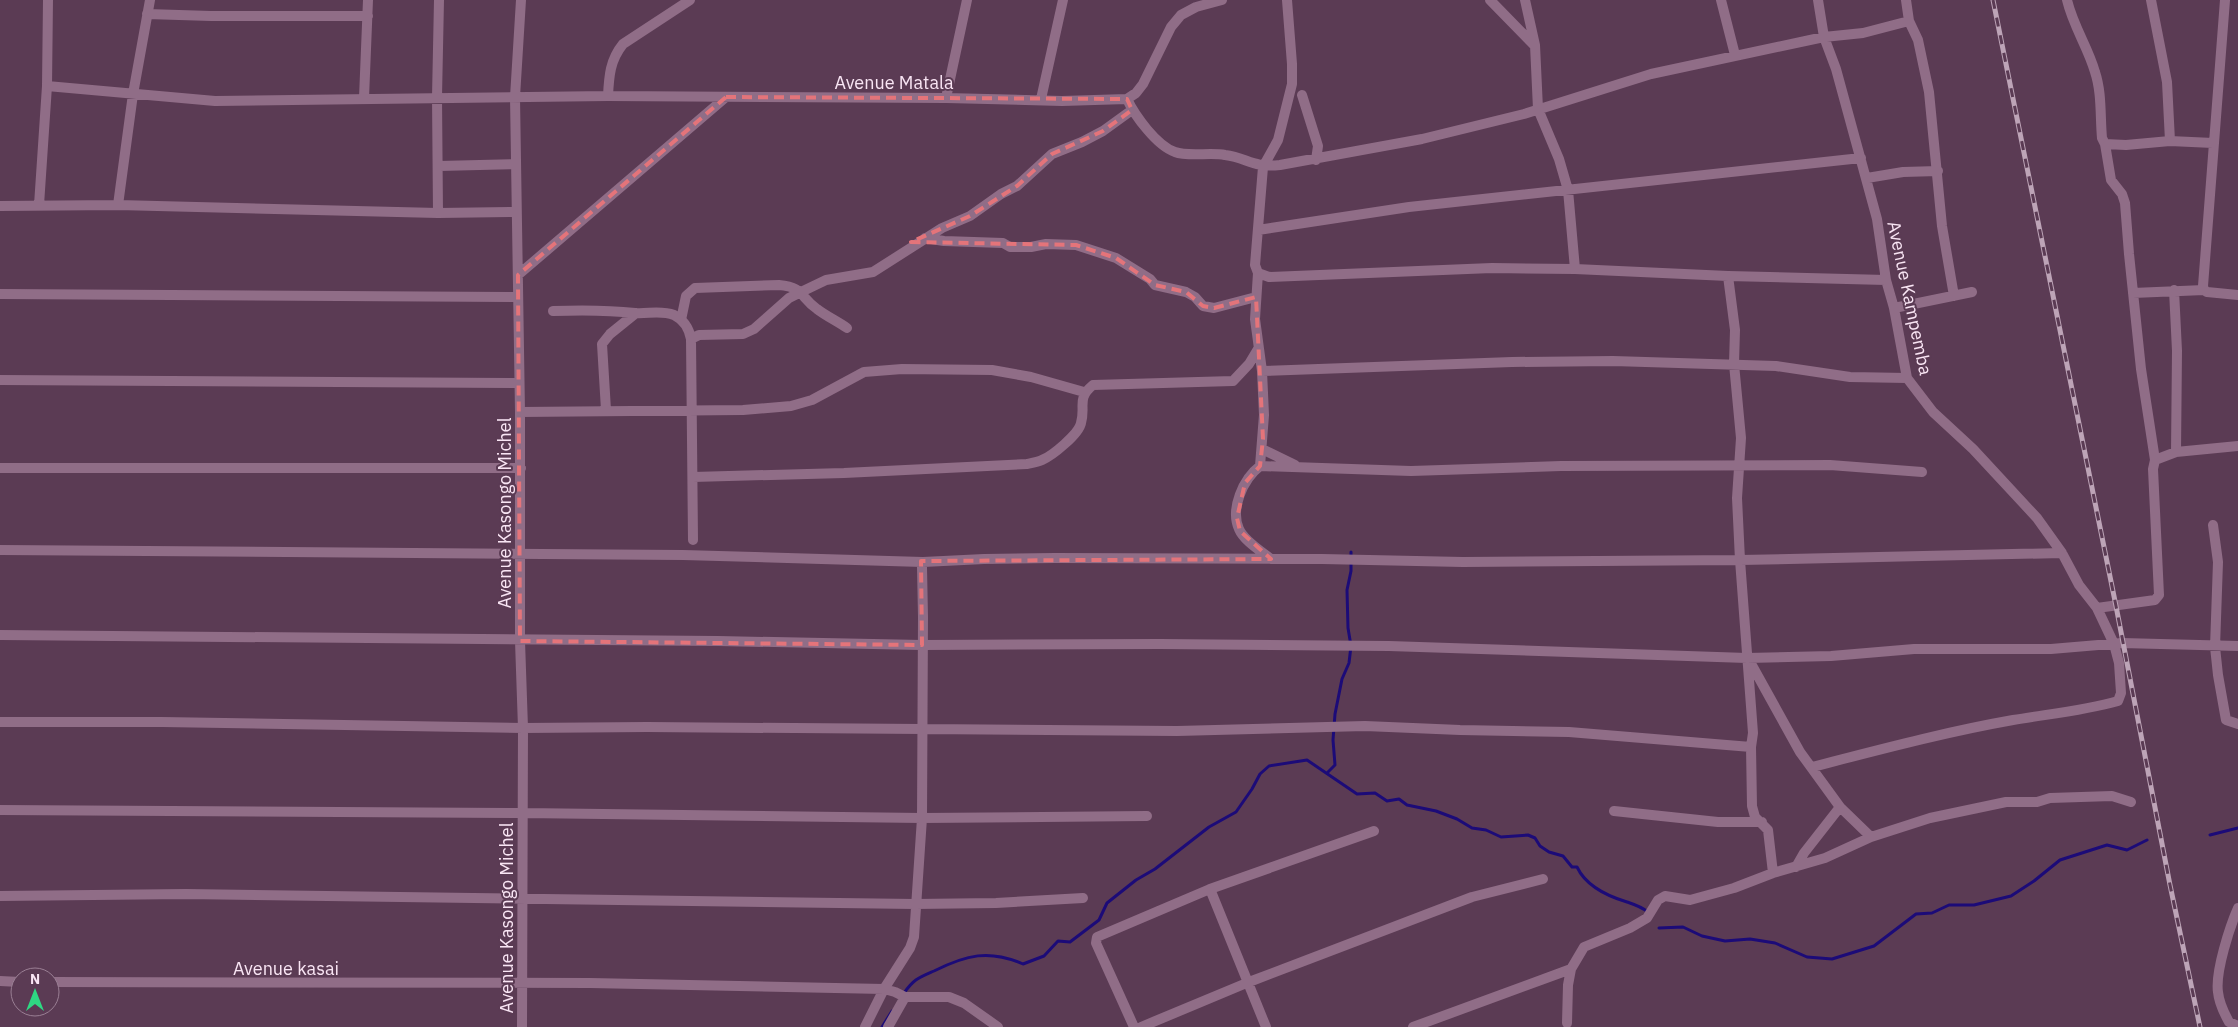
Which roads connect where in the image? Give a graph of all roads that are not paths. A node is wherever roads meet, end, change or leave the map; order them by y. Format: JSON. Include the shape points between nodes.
{"nodes":[{"id":1,"x":48,"y":0,"type":"edge"},
{"id":2,"x":150,"y":0,"type":"edge"},
{"id":3,"x":368,"y":0,"type":"edge"},
{"id":4,"x":439,"y":0,"type":"edge"},
{"id":5,"x":521,"y":0,"type":"edge"},
{"id":6,"x":690,"y":0,"type":"edge"},
{"id":7,"x":967,"y":0,"type":"edge"},
{"id":8,"x":1063,"y":0,"type":"edge"},
{"id":9,"x":1222,"y":0,"type":"edge"},
{"id":10,"x":1287,"y":0,"type":"edge"},
{"id":11,"x":1490,"y":0,"type":"edge"},
{"id":12,"x":1525,"y":0,"type":"edge"},
{"id":13,"x":1722,"y":0,"type":"edge"},
{"id":14,"x":1818,"y":0,"type":"edge"},
{"id":15,"x":1906,"y":0,"type":"edge"},
{"id":16,"x":2067,"y":0,"type":"edge"},
{"id":17,"x":2150,"y":0,"type":"edge"},
{"id":18,"x":2225,"y":0,"type":"edge"},
{"id":19,"x":147,"y":14,"type":"junction"},
{"id":20,"x":368,"y":16,"type":"junction"},
{"id":21,"x":1909,"y":21,"type":"junction"},
{"id":22,"x":1824,"y":37,"type":"junction"},
{"id":23,"x":1535,"y":46,"type":"junction"},
{"id":24,"x":1735,"y":55,"type":"junction"},
{"id":25,"x":47,"y":86,"type":"junction"},
{"id":26,"x":133,"y":94,"type":"junction"},
{"id":27,"x":1302,"y":95,"type":"dead end"},
{"id":28,"x":608,"y":96,"type":"junction"},
{"id":29,"x":437,"y":97,"type":"junction"},
{"id":30,"x":515,"y":97,"type":"junction"},
{"id":31,"x":364,"y":98,"type":"junction"},
{"id":32,"x":726,"y":98,"type":"junction"},
{"id":33,"x":946,"y":98,"type":"junction"},
{"id":34,"x":1041,"y":99,"type":"junction"},
{"id":35,"x":1127,"y":99,"type":"junction"},
{"id":36,"x":1538,"y":109,"type":"junction"},
{"id":37,"x":1132,"y":110,"type":"junction"},
{"id":38,"x":2170,"y":141,"type":"junction"},
{"id":39,"x":2213,"y":143,"type":"junction"},
{"id":40,"x":2105,"y":144,"type":"junction"},
{"id":41,"x":1861,"y":158,"type":"junction"},
{"id":42,"x":1316,"y":160,"type":"junction"},
{"id":43,"x":516,"y":164,"type":"junction"},
{"id":44,"x":438,"y":166,"type":"junction"},
{"id":45,"x":1263,"y":167,"type":"junction"},
{"id":46,"x":1938,"y":171,"type":"junction"},
{"id":47,"x":1867,"y":178,"type":"junction"},
{"id":48,"x":1568,"y":190,"type":"junction"},
{"id":49,"x":118,"y":205,"type":"junction"},
{"id":50,"x":0,"y":206,"type":"edge"},
{"id":51,"x":39,"y":206,"type":"junction"},
{"id":52,"x":516,"y":212,"type":"junction"},
{"id":53,"x":438,"y":213,"type":"junction"},
{"id":54,"x":1258,"y":230,"type":"junction"},
{"id":55,"x":925,"y":238,"type":"junction"},
{"id":56,"x":1575,"y":269,"type":"junction"},
{"id":57,"x":1258,"y":273,"type":"junction"},
{"id":58,"x":518,"y":275,"type":"junction"},
{"id":59,"x":1728,"y":276,"type":"junction"},
{"id":60,"x":1886,"y":280,"type":"junction"},
{"id":61,"x":2174,"y":290,"type":"junction"},
{"id":62,"x":2204,"y":290,"type":"junction"},
{"id":63,"x":801,"y":292,"type":"junction"},
{"id":64,"x":1972,"y":292,"type":"dead end"},
{"id":65,"x":2133,"y":293,"type":"junction"},
{"id":66,"x":0,"y":294,"type":"edge"},
{"id":67,"x":2238,"y":294,"type":"edge"},
{"id":68,"x":1954,"y":296,"type":"junction"},
{"id":69,"x":518,"y":297,"type":"junction"},
{"id":70,"x":1256,"y":297,"type":"junction"},
{"id":71,"x":1894,"y":308,"type":"junction"},
{"id":72,"x":553,"y":310,"type":"dead end"},
{"id":73,"x":636,"y":313,"type":"junction"},
{"id":74,"x":681,"y":320,"type":"junction"},
{"id":75,"x":847,"y":328,"type":"dead end"},
{"id":76,"x":691,"y":339,"type":"junction"},
{"id":77,"x":1258,"y":349,"type":"junction"},
{"id":78,"x":1734,"y":364,"type":"junction"},
{"id":79,"x":1262,"y":371,"type":"junction"},
{"id":80,"x":1907,"y":378,"type":"junction"},
{"id":81,"x":0,"y":380,"type":"edge"},
{"id":82,"x":519,"y":383,"type":"junction"},
{"id":83,"x":1084,"y":392,"type":"junction"},
{"id":84,"x":606,"y":410,"type":"junction"},
{"id":85,"x":691,"y":410,"type":"junction"},
{"id":86,"x":520,"y":412,"type":"junction"},
{"id":87,"x":2238,"y":446,"type":"edge"},
{"id":88,"x":1262,"y":449,"type":"junction"},
{"id":89,"x":2176,"y":452,"type":"junction"},
{"id":90,"x":2155,"y":460,"type":"junction"},
{"id":91,"x":1260,"y":466,"type":"junction"},
{"id":92,"x":1738,"y":467,"type":"junction"},
{"id":93,"x":0,"y":468,"type":"edge"},
{"id":94,"x":521,"y":468,"type":"junction"},
{"id":95,"x":1303,"y":468,"type":"junction"},
{"id":96,"x":1922,"y":472,"type":"dead end"},
{"id":97,"x":693,"y":477,"type":"junction"},
{"id":98,"x":2213,"y":525,"type":"dead end"},
{"id":99,"x":693,"y":540,"type":"dead end"},
{"id":100,"x":0,"y":550,"type":"edge"},
{"id":101,"x":2062,"y":553,"type":"junction"},
{"id":102,"x":519,"y":555,"type":"junction"},
{"id":103,"x":1270,"y":559,"type":"junction"},
{"id":104,"x":1740,"y":560,"type":"junction"},
{"id":105,"x":923,"y":562,"type":"junction"},
{"id":106,"x":2097,"y":608,"type":"junction"},
{"id":107,"x":0,"y":636,"type":"edge"},
{"id":108,"x":520,"y":641,"type":"junction"},
{"id":109,"x":2114,"y":644,"type":"junction"},
{"id":110,"x":922,"y":645,"type":"junction"},
{"id":111,"x":2216,"y":646,"type":"junction"},
{"id":112,"x":2238,"y":646,"type":"edge"},
{"id":113,"x":1747,"y":658,"type":"junction"},
{"id":114,"x":0,"y":722,"type":"edge"},
{"id":115,"x":2238,"y":724,"type":"edge"},
{"id":116,"x":523,"y":728,"type":"junction"},
{"id":117,"x":921,"y":730,"type":"junction"},
{"id":118,"x":1751,"y":747,"type":"junction"},
{"id":119,"x":1812,"y":767,"type":"junction"},
{"id":120,"x":2131,"y":802,"type":"dead end"},
{"id":121,"x":1840,"y":807,"type":"junction"},
{"id":122,"x":0,"y":810,"type":"edge"},
{"id":123,"x":1614,"y":811,"type":"dead end"},
{"id":124,"x":523,"y":813,"type":"junction"},
{"id":125,"x":1148,"y":816,"type":"dead end"},
{"id":126,"x":922,"y":818,"type":"junction"},
{"id":127,"x":1762,"y":822,"type":"junction"},
{"id":128,"x":1374,"y":832,"type":"dead end"},
{"id":129,"x":1872,"y":837,"type":"junction"},
{"id":130,"x":1796,"y":867,"type":"junction"},
{"id":131,"x":1773,"y":873,"type":"junction"},
{"id":132,"x":1544,"y":879,"type":"dead end"},
{"id":133,"x":1210,"y":889,"type":"junction"},
{"id":134,"x":0,"y":896,"type":"edge"},
{"id":135,"x":1082,"y":898,"type":"dead end"},
{"id":136,"x":522,"y":900,"type":"junction"},
{"id":137,"x":915,"y":904,"type":"junction"},
{"id":138,"x":2238,"y":908,"type":"edge"},
{"id":139,"x":1571,"y":969,"type":"junction"},
{"id":140,"x":60,"y":982,"type":"edge"},
{"id":141,"x":1249,"y":982,"type":"junction"},
{"id":142,"x":522,"y":984,"type":"junction"},
{"id":143,"x":884,"y":989,"type":"junction"},
{"id":144,"x":900,"y":994,"type":"junction"},
{"id":145,"x":1568,"y":1022,"type":"dead end"},
{"id":146,"x":2238,"y":1026,"type":"edge"},
{"id":147,"x":522,"y":1027,"type":"edge"},
{"id":148,"x":865,"y":1027,"type":"edge"},
{"id":149,"x":888,"y":1027,"type":"edge"},
{"id":150,"x":998,"y":1027,"type":"edge"},
{"id":151,"x":1134,"y":1027,"type":"edge"},
{"id":152,"x":1141,"y":1027,"type":"edge"},
{"id":153,"x":1266,"y":1027,"type":"edge"},
{"id":154,"x":1413,"y":1027,"type":"edge"}],
"edges":[{"from":1,"to":25,"type":"street"},
{"from":2,"to":19,"type":"street"},
{"from":3,"to":20,"type":"street"},
{"from":4,"to":29,"type":"street"},
{"from":5,"to":30,"type":"street","name":"Avenue Kasongo Michel"},
{"from":6,"to":28,"type":"street","via":[[624,44],[616,53],[610,70]]},
{"from":7,"to":33,"type":"street"},
{"from":8,"to":34,"type":"street"},
{"from":9,"to":35,"type":"street","via":[[1181,15],[1171,27],[1144,84]]},
{"from":10,"to":45,"type":"street","via":[[1292,84],[1278,140]]},
{"from":11,"to":23,"type":"street"},
{"from":12,"to":23,"type":"street"},
{"from":13,"to":24,"type":"street"},
{"from":14,"to":22,"type":"street","name":"Avenue Kampemba"},
{"from":15,"to":21,"type":"street"},
{"from":16,"to":40,"type":"street","via":[[2099,86]]},
{"from":17,"to":38,"type":"street","via":[[2167,82]]},
{"from":18,"to":39,"type":"street"},
{"from":19,"to":20,"type":"street"},
{"from":19,"to":26,"type":"street"},
{"from":20,"to":31,"type":"street"},
{"from":21,"to":22,"type":"street","via":[[1863,33]]},
{"from":21,"to":46,"type":"street","via":[[1918,40],[1929,92]]},
{"from":22,"to":24,"type":"street"},
{"from":22,"to":41,"type":"street","name":"Avenue Kampemba"},
{"from":23,"to":36,"type":"street"},
{"from":24,"to":36,"type":"street","via":[[1651,74]]},
{"from":25,"to":26,"type":"street","name":"Avenue Matala"},
{"from":25,"to":51,"type":"street"},
{"from":26,"to":31,"type":"street","name":"Avenue Matala","via":[[215,100]]},
{"from":26,"to":49,"type":"street"},
{"from":27,"to":42,"type":"street","via":[[1318,146]]},
{"from":28,"to":30,"type":"street","name":"Avenue Matala"},
{"from":28,"to":32,"type":"street","name":"Avenue Matala"},
{"from":29,"to":30,"type":"street","name":"Avenue Matala"},
{"from":29,"to":31,"type":"street","name":"Avenue Matala"},
{"from":29,"to":44,"type":"street"},
{"from":30,"to":43,"type":"street","name":"Avenue Kasongo Michel"},
{"from":32,"to":33,"type":"street","name":"Avenue Matala"},
{"from":32,"to":58,"type":"street"},
{"from":33,"to":34,"type":"street","name":"Avenue Matala"},
{"from":34,"to":35,"type":"street","name":"Avenue Matala"},
{"from":35,"to":37,"type":"street"},
{"from":36,"to":42,"type":"street","via":[[1422,139]]},
{"from":36,"to":48,"type":"street","via":[[1559,158]]},
{"from":37,"to":45,"type":"street","via":[[1156,138],[1176,153],[1226,155]]},
{"from":37,"to":55,"type":"street","via":[[1103,131],[1052,154],[1017,186],[970,216]]},
{"from":38,"to":39,"type":"street"},
{"from":38,"to":40,"type":"street"},
{"from":39,"to":62,"type":"street"},
{"from":40,"to":65,"type":"street","via":[[2111,180],[2125,203]]},
{"from":41,"to":47,"type":"street","name":"Avenue Kampemba"},
{"from":41,"to":48,"type":"street"},
{"from":42,"to":45,"type":"street"},
{"from":43,"to":44,"type":"street"},
{"from":43,"to":52,"type":"street","name":"Avenue Kasongo Michel"},
{"from":44,"to":53,"type":"street"},
{"from":45,"to":54,"type":"street"},
{"from":46,"to":47,"type":"street"},
{"from":46,"to":68,"type":"street","via":[[1942,226]]},
{"from":47,"to":60,"type":"street","name":"Avenue Kampemba"},
{"from":48,"to":54,"type":"street","via":[[1409,207]]},
{"from":48,"to":56,"type":"street"},
{"from":49,"to":51,"type":"street"},
{"from":49,"to":53,"type":"street"},
{"from":50,"to":51,"type":"street"},
{"from":52,"to":53,"type":"street"},
{"from":52,"to":58,"type":"street","name":"Avenue Kasongo Michel"},
{"from":54,"to":57,"type":"street","via":[[1255,265]]},
{"from":55,"to":63,"type":"street","via":[[873,272],[826,280]]},
{"from":55,"to":70,"type":"street","via":[[1003,243],[1010,247],[1076,246],[1116,258],[1155,285],[1186,292],[1203,306],[1214,308]]},
{"from":56,"to":57,"type":"street","via":[[1492,268],[1269,277]]},
{"from":56,"to":59,"type":"street"},
{"from":57,"to":70,"type":"street"},
{"from":58,"to":69,"type":"street","name":"Avenue Kasongo Michel"},
{"from":59,"to":60,"type":"street"},
{"from":59,"to":78,"type":"street","via":[[1735,330]]},
{"from":60,"to":71,"type":"street","name":"Avenue Kampemba"},
{"from":61,"to":62,"type":"street"},
{"from":61,"to":65,"type":"street"},
{"from":61,"to":89,"type":"street"},
{"from":62,"to":67,"type":"street"},
{"from":63,"to":74,"type":"street","via":[[791,286],[779,285],[695,288],[686,296]]},
{"from":63,"to":75,"type":"street","via":[[809,303]]},
{"from":63,"to":76,"type":"street","via":[[743,334],[700,335]]},
{"from":64,"to":68,"type":"street"},
{"from":65,"to":90,"type":"street","via":[[2146,413]]},
{"from":66,"to":69,"type":"street"},
{"from":68,"to":71,"type":"street"},
{"from":69,"to":82,"type":"street","name":"Avenue Kasongo Michel"},
{"from":70,"to":77,"type":"street"},
{"from":71,"to":80,"type":"street","name":"Avenue Kampemba"},
{"from":72,"to":73,"type":"street"},
{"from":73,"to":74,"type":"street","via":[[666,312]]},
{"from":73,"to":84,"type":"street","via":[[602,344]]},
{"from":74,"to":76,"type":"street","via":[[688,327]]},
{"from":76,"to":85,"type":"street"},
{"from":77,"to":79,"type":"street"},
{"from":77,"to":83,"type":"street","via":[[1233,381],[1093,385]]},
{"from":78,"to":79,"type":"street","via":[[1579,360]]},
{"from":78,"to":80,"type":"street","via":[[1776,366],[1850,377]]},
{"from":78,"to":92,"type":"street","via":[[1741,438]]},
{"from":79,"to":88,"type":"street"},
{"from":80,"to":101,"type":"street","name":"Avenue Kampemba","via":[[1933,412],[1973,449],[2037,518]]},
{"from":81,"to":82,"type":"street"},
{"from":82,"to":86,"type":"street","name":"Avenue Kasongo Michel"},
{"from":83,"to":85,"type":"street","via":[[992,370],[902,369],[864,372],[812,400],[791,406]]},
{"from":83,"to":97,"type":"street","via":[[1081,424],[1074,436],[1042,460],[1027,464],[844,474]]},
{"from":84,"to":85,"type":"street"},
{"from":84,"to":86,"type":"street"},
{"from":85,"to":97,"type":"street"},
{"from":86,"to":94,"type":"street","name":"Avenue Kasongo Michel"},
{"from":87,"to":89,"type":"street"},
{"from":88,"to":91,"type":"street"},
{"from":88,"to":95,"type":"street"},
{"from":89,"to":90,"type":"street"},
{"from":90,"to":106,"type":"street","via":[[2158,599]]},
{"from":91,"to":95,"type":"street"},
{"from":91,"to":103,"type":"street","via":[[1245,483],[1237,518],[1240,531]]},
{"from":92,"to":95,"type":"street"},
{"from":92,"to":96,"type":"street","via":[[1830,465]]},
{"from":92,"to":104,"type":"street"},
{"from":93,"to":94,"type":"street"},
{"from":94,"to":102,"type":"street","name":"Avenue Kasongo Michel"},
{"from":97,"to":99,"type":"street"},
{"from":98,"to":111,"type":"street","via":[[2218,562]]},
{"from":100,"to":102,"type":"street"},
{"from":101,"to":104,"type":"street"},
{"from":101,"to":106,"type":"street","name":"Avenue Kampemba","via":[[2079,585]]},
{"from":102,"to":105,"type":"street","via":[[683,555]]},
{"from":102,"to":108,"type":"street","name":"Avenue Kasongo Michel"},
{"from":103,"to":104,"type":"street","via":[[1463,562]]},
{"from":103,"to":105,"type":"street","via":[[993,558]]},
{"from":104,"to":113,"type":"street"},
{"from":105,"to":110,"type":"street"},
{"from":106,"to":109,"type":"street","name":"Avenue Kampemba"},
{"from":107,"to":108,"type":"street"},
{"from":108,"to":110,"type":"street"},
{"from":108,"to":116,"type":"street","name":"Avenue Kasongo Michel"},
{"from":109,"to":111,"type":"street"},
{"from":109,"to":113,"type":"street","via":[[2051,649],[1914,650]]},
{"from":109,"to":119,"type":"street","name":"Avenue Kampemba","via":[[2120,663],[2121,692],[2118,701],[1914,740]]},
{"from":110,"to":113,"type":"street","via":[[1389,646]]},
{"from":110,"to":117,"type":"street"},
{"from":111,"to":112,"type":"street"},
{"from":111,"to":115,"type":"street","via":[[2226,720]]},
{"from":113,"to":118,"type":"street","via":[[1753,733]]},
{"from":113,"to":119,"type":"street","via":[[1800,752]]},
{"from":114,"to":116,"type":"street"},
{"from":116,"to":117,"type":"street","via":[[648,726]]},
{"from":116,"to":124,"type":"street","name":"Avenue Kasongo Michel"},
{"from":117,"to":118,"type":"street","via":[[1177,731],[1365,726],[1569,732]]},
{"from":117,"to":126,"type":"street"},
{"from":118,"to":127,"type":"street","via":[[1752,806],[1755,817]]},
{"from":119,"to":121,"type":"street"},
{"from":120,"to":129,"type":"street","via":[[2112,796],[2006,802],[1930,818]]},
{"from":121,"to":129,"type":"street"},
{"from":121,"to":130,"type":"street"},
{"from":122,"to":124,"type":"street"},
{"from":123,"to":127,"type":"street","via":[[1718,822]]},
{"from":124,"to":126,"type":"street"},
{"from":124,"to":136,"type":"street","name":"Avenue Kasongo Michel"},
{"from":125,"to":126,"type":"street"},
{"from":126,"to":137,"type":"street"},
{"from":127,"to":131,"type":"street","via":[[1768,830]]},
{"from":128,"to":133,"type":"street"},
{"from":129,"to":130,"type":"street"},
{"from":130,"to":131,"type":"street"},
{"from":131,"to":139,"type":"street","via":[[1690,900],[1665,896],[1658,900],[1647,918],[1584,947]]},
{"from":132,"to":141,"type":"street","via":[[1472,897]]},
{"from":133,"to":141,"type":"street"},
{"from":133,"to":151,"type":"street","via":[[1097,937],[1096,943]]},
{"from":134,"to":136,"type":"street","via":[[186,894]]},
{"from":135,"to":137,"type":"street"},
{"from":136,"to":137,"type":"street"},
{"from":136,"to":142,"type":"street","name":"Avenue Kasongo Michel"},
{"from":137,"to":143,"type":"street","via":[[914,937],[910,948]]},
{"from":138,"to":146,"type":"street","via":[[2231,925],[2218,991],[2229,1022]]},
{"from":139,"to":145,"type":"street"},
{"from":139,"to":154,"type":"street"},
{"from":140,"to":142,"type":"street","name":"Avenue kasai"},
{"from":141,"to":152,"type":"street"},
{"from":141,"to":153,"type":"street"},
{"from":142,"to":143,"type":"street","name":"Avenue kasai"},
{"from":142,"to":147,"type":"street","name":"Avenue Kasongo Michel"},
{"from":143,"to":144,"type":"street","name":"Avenue kasai"},
{"from":143,"to":148,"type":"street"},
{"from":144,"to":149,"type":"street"},
{"from":144,"to":150,"type":"street","name":"Avenue kasai","via":[[949,997],[964,1003]]}]}
